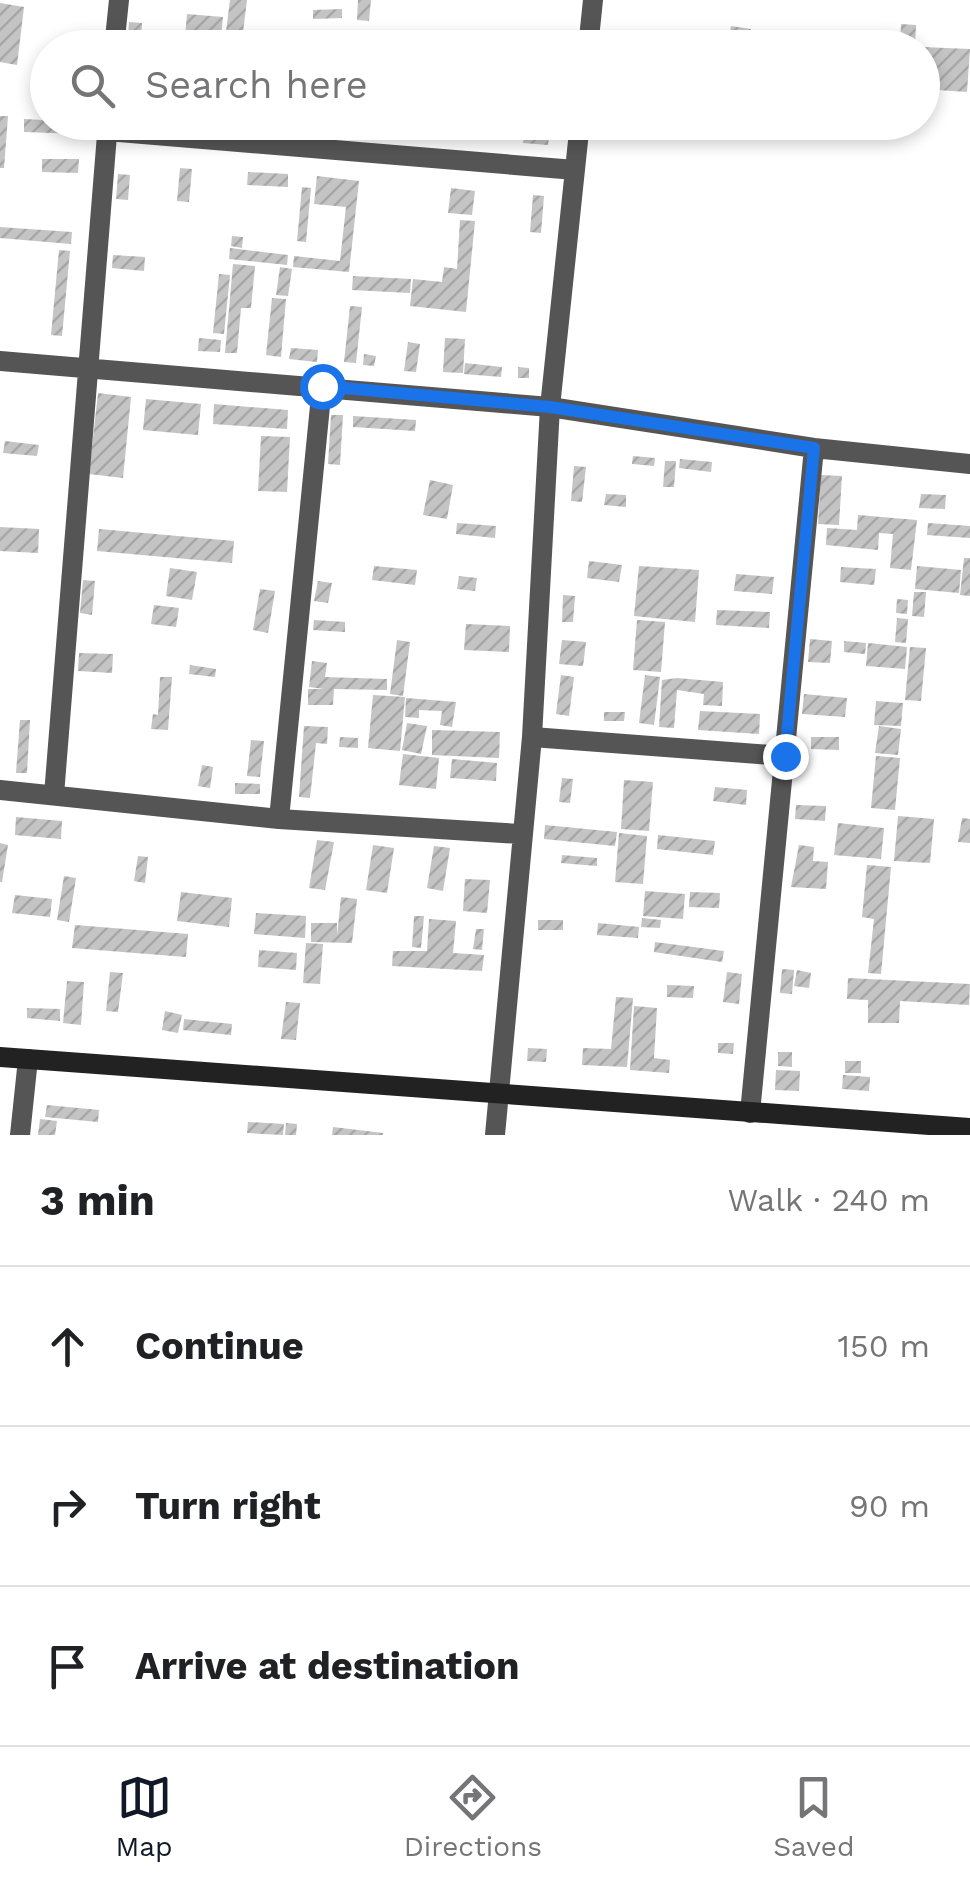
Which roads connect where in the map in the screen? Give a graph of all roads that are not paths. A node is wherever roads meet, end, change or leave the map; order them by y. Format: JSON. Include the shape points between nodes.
{"nodes":[{"id":1,"x":119,"y":0,"type":"edge"},
{"id":2,"x":593,"y":0,"type":"edge"},
{"id":3,"x":116,"y":30,"type":"edge"},
{"id":4,"x":590,"y":30,"type":"edge"},
{"id":5,"x":107,"y":140,"type":"edge"},
{"id":6,"x":249,"y":140,"type":"edge"},
{"id":7,"x":578,"y":140,"type":"edge"},
{"id":8,"x":575,"y":170,"type":"junction"},
{"id":9,"x":0,"y":361,"type":"edge"},
{"id":10,"x":89,"y":367,"type":"junction"},
{"id":11,"x":322,"y":386,"type":"junction"},
{"id":12,"x":550,"y":407,"type":"junction"},
{"id":13,"x":814,"y":448,"type":"junction"},
{"id":14,"x":970,"y":464,"type":"edge"},
{"id":15,"x":532,"y":737,"type":"junction"},
{"id":16,"x":785,"y":756,"type":"junction"},
{"id":17,"x":0,"y":790,"type":"edge"},
{"id":18,"x":54,"y":795,"type":"junction"},
{"id":19,"x":279,"y":819,"type":"junction"},
{"id":20,"x":520,"y":834,"type":"junction"},
{"id":21,"x":0,"y":1057,"type":"edge"},
{"id":22,"x":28,"y":1060,"type":"junction"},
{"id":23,"x":499,"y":1096,"type":"junction"},
{"id":24,"x":750,"y":1114,"type":"junction"},
{"id":25,"x":970,"y":1128,"type":"edge"},
{"id":26,"x":20,"y":1135,"type":"edge"},
{"id":27,"x":494,"y":1135,"type":"edge"}],
"edges":[{"from":1,"to":3,"type":"street"},
{"from":2,"to":4,"type":"street"},
{"from":5,"to":10,"type":"street"},
{"from":6,"to":8,"type":"street"},
{"from":7,"to":8,"type":"street"},
{"from":8,"to":12,"type":"street"},
{"from":9,"to":10,"type":"street"},
{"from":10,"to":11,"type":"street"},
{"from":10,"to":18,"type":"street"},
{"from":11,"to":12,"type":"street"},
{"from":11,"to":19,"type":"street"},
{"from":12,"to":13,"type":"street"},
{"from":12,"to":15,"type":"street"},
{"from":13,"to":14,"type":"street"},
{"from":13,"to":16,"type":"street"},
{"from":15,"to":16,"type":"street"},
{"from":15,"to":20,"type":"street"},
{"from":16,"to":24,"type":"street"},
{"from":17,"to":18,"type":"street"},
{"from":18,"to":19,"type":"street"},
{"from":19,"to":20,"type":"street"},
{"from":20,"to":23,"type":"street"},
{"from":21,"to":22,"type":"street"},
{"from":22,"to":23,"type":"street"},
{"from":22,"to":26,"type":"street"},
{"from":23,"to":24,"type":"street"},
{"from":23,"to":27,"type":"street"},
{"from":24,"to":25,"type":"street"}]}
